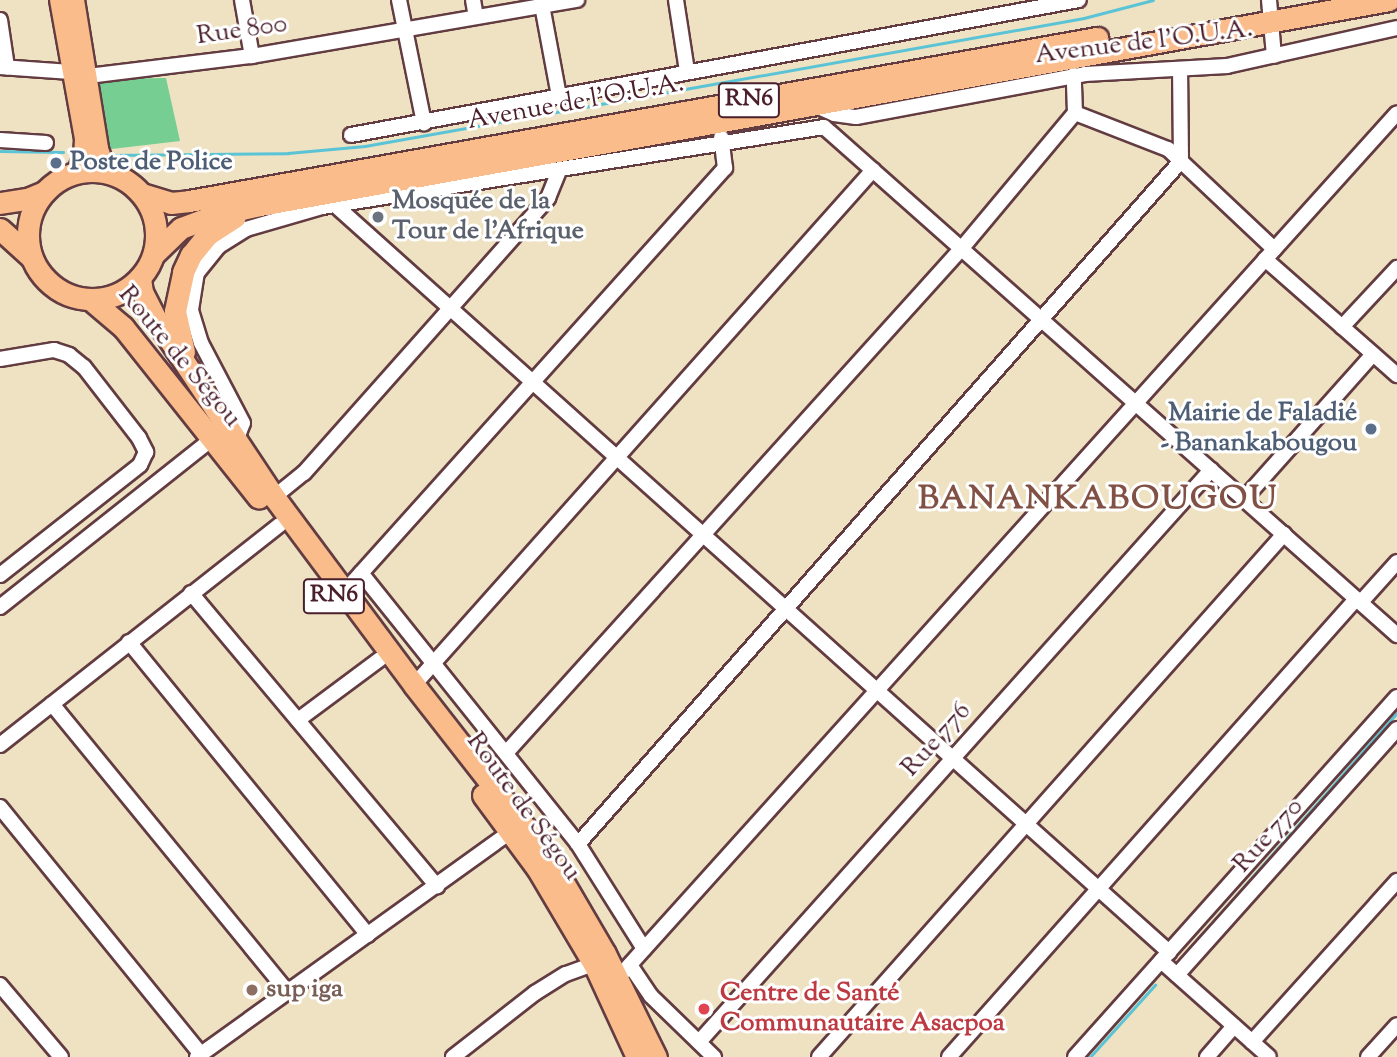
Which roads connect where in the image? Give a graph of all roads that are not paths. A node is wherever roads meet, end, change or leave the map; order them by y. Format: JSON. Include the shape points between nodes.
{"nodes":[{"id":1,"x":59,"y":0,"type":"edge"},
{"id":2,"x":75,"y":0,"type":"edge"},
{"id":3,"x":242,"y":0,"type":"edge"},
{"id":4,"x":399,"y":0,"type":"edge"},
{"id":5,"x":473,"y":0,"type":"edge"},
{"id":6,"x":577,"y":0,"type":"edge"},
{"id":7,"x":676,"y":0,"type":"edge"},
{"id":8,"x":1079,"y":0,"type":"edge"},
{"id":9,"x":1310,"y":0,"type":"edge"},
{"id":10,"x":1389,"y":0,"type":"edge"},
{"id":11,"x":542,"y":3,"type":"edge"},
{"id":12,"x":1007,"y":5,"type":"edge"},
{"id":13,"x":1270,"y":9,"type":"edge"},
{"id":14,"x":476,"y":17,"type":"junction"},
{"id":15,"x":0,"y":20,"type":"edge"},
{"id":16,"x":1397,"y":28,"type":"edge"},
{"id":17,"x":405,"y":29,"type":"junction"},
{"id":18,"x":252,"y":56,"type":"junction"},
{"id":19,"x":1274,"y":56,"type":"junction"},
{"id":20,"x":4,"y":67,"type":"edge"},
{"id":21,"x":1180,"y":69,"type":"junction"},
{"id":22,"x":687,"y":71,"type":"junction"},
{"id":23,"x":80,"y":74,"type":"junction"},
{"id":24,"x":1074,"y":75,"type":"junction"},
{"id":25,"x":559,"y":96,"type":"junction"},
{"id":26,"x":841,"y":106,"type":"junction"},
{"id":27,"x":1075,"y":113,"type":"junction"},
{"id":28,"x":1397,"y":113,"type":"edge"},
{"id":29,"x":719,"y":122,"type":"junction"},
{"id":30,"x":424,"y":123,"type":"junction"},
{"id":31,"x":824,"y":127,"type":"junction"},
{"id":32,"x":351,"y":135,"type":"dead end"},
{"id":33,"x":0,"y":140,"type":"edge"},
{"id":34,"x":722,"y":143,"type":"junction"},
{"id":35,"x":46,"y":144,"type":"dead end"},
{"id":36,"x":1181,"y":161,"type":"junction"},
{"id":37,"x":560,"y":169,"type":"junction"},
{"id":38,"x":873,"y":170,"type":"junction"},
{"id":39,"x":76,"y":173,"type":"junction"},
{"id":40,"x":114,"y":174,"type":"junction"},
{"id":41,"x":44,"y":192,"type":"junction"},
{"id":42,"x":142,"y":194,"type":"junction"},
{"id":43,"x":334,"y":201,"type":"junction"},
{"id":44,"x":0,"y":203,"type":"edge"},
{"id":45,"x":260,"y":205,"type":"junction"},
{"id":46,"x":0,"y":229,"type":"edge"},
{"id":47,"x":962,"y":248,"type":"junction"},
{"id":48,"x":154,"y":254,"type":"junction"},
{"id":49,"x":1270,"y":254,"type":"junction"},
{"id":50,"x":31,"y":257,"type":"junction"},
{"id":51,"x":1397,"y":268,"type":"edge"},
{"id":52,"x":140,"y":278,"type":"junction"},
{"id":53,"x":92,"y":300,"type":"junction"},
{"id":54,"x":449,"y":309,"type":"junction"},
{"id":55,"x":1043,"y":321,"type":"junction"},
{"id":56,"x":1342,"y":327,"type":"junction"},
{"id":57,"x":1373,"y":354,"type":"junction"},
{"id":58,"x":0,"y":359,"type":"edge"},
{"id":59,"x":1397,"y":375,"type":"edge"},
{"id":60,"x":197,"y":383,"type":"junction"},
{"id":61,"x":532,"y":383,"type":"junction"},
{"id":62,"x":1136,"y":403,"type":"junction"},
{"id":63,"x":212,"y":439,"type":"junction"},
{"id":64,"x":236,"y":441,"type":"junction"},
{"id":65,"x":615,"y":457,"type":"junction"},
{"id":66,"x":1211,"y":470,"type":"junction"},
{"id":67,"x":274,"y":497,"type":"junction"},
{"id":68,"x":1244,"y":499,"type":"junction"},
{"id":69,"x":280,"y":525,"type":"junction"},
{"id":70,"x":1284,"y":534,"type":"junction"},
{"id":71,"x":704,"y":536,"type":"junction"},
{"id":72,"x":1397,"y":562,"type":"edge"},
{"id":73,"x":361,"y":573,"type":"junction"},
{"id":74,"x":0,"y":575,"type":"edge"},
{"id":75,"x":345,"y":591,"type":"junction"},
{"id":76,"x":191,"y":593,"type":"junction"},
{"id":77,"x":1359,"y":601,"type":"junction"},
{"id":78,"x":0,"y":607,"type":"edge"},
{"id":79,"x":784,"y":608,"type":"junction"},
{"id":80,"x":1397,"y":635,"type":"edge"},
{"id":81,"x":129,"y":642,"type":"junction"},
{"id":82,"x":380,"y":659,"type":"junction"},
{"id":83,"x":433,"y":661,"type":"junction"},
{"id":84,"x":414,"y":685,"type":"junction"},
{"id":85,"x":876,"y":690,"type":"junction"},
{"id":86,"x":1397,"y":697,"type":"edge"},
{"id":87,"x":51,"y":704,"type":"junction"},
{"id":88,"x":298,"y":720,"type":"junction"},
{"id":89,"x":1397,"y":729,"type":"edge"},
{"id":90,"x":3,"y":737,"type":"edge"},
{"id":91,"x":506,"y":753,"type":"junction"},
{"id":92,"x":953,"y":758,"type":"junction"},
{"id":93,"x":0,"y":807,"type":"edge"},
{"id":94,"x":1026,"y":823,"type":"junction"},
{"id":95,"x":518,"y":827,"type":"junction"},
{"id":96,"x":578,"y":844,"type":"junction"},
{"id":97,"x":1397,"y":881,"type":"edge"},
{"id":98,"x":437,"y":886,"type":"junction"},
{"id":99,"x":1098,"y":888,"type":"junction"},
{"id":100,"x":368,"y":935,"type":"junction"},
{"id":101,"x":644,"y":949,"type":"junction"},
{"id":102,"x":1165,"y":956,"type":"junction"},
{"id":103,"x":594,"y":964,"type":"junction"},
{"id":104,"x":623,"y":972,"type":"junction"},
{"id":105,"x":1177,"y":975,"type":"junction"},
{"id":106,"x":0,"y":985,"type":"edge"},
{"id":107,"x":288,"y":992,"type":"junction"},
{"id":108,"x":1397,"y":1025,"type":"edge"},
{"id":109,"x":1234,"y":1026,"type":"junction"},
{"id":110,"x":699,"y":1042,"type":"junction"},
{"id":111,"x":1252,"y":1042,"type":"junction"},
{"id":112,"x":199,"y":1055,"type":"edge"},
{"id":113,"x":61,"y":1057,"type":"edge"},
{"id":114,"x":453,"y":1057,"type":"edge"},
{"id":115,"x":637,"y":1057,"type":"edge"},
{"id":116,"x":656,"y":1057,"type":"edge"},
{"id":117,"x":715,"y":1057,"type":"edge"},
{"id":118,"x":819,"y":1057,"type":"edge"},
{"id":119,"x":949,"y":1057,"type":"edge"},
{"id":120,"x":1075,"y":1057,"type":"edge"},
{"id":121,"x":1207,"y":1057,"type":"edge"},
{"id":122,"x":1269,"y":1057,"type":"edge"},
{"id":123,"x":1367,"y":1057,"type":"edge"}],
"edges":[{"from":1,"to":23,"type":"main road"},
{"from":2,"to":23,"type":"main road"},
{"from":3,"to":18,"type":"street"},
{"from":4,"to":17,"type":"street"},
{"from":5,"to":14,"type":"street"},
{"from":6,"to":11,"type":"street","name":"Rue 800"},
{"from":7,"to":22,"type":"street"},
{"from":8,"to":12,"type":"street","name":"Avenue de l'O.U.A."},
{"from":9,"to":13,"type":"highway","name":"Avenue de l'O.U.A.","number":"RN6"},
{"from":10,"to":13,"type":"highway","name":"Avenue de l'O.U.A.","number":"RN6"},
{"from":11,"to":14,"type":"street","name":"Rue 800"},
{"from":11,"to":25,"type":"street"},
{"from":12,"to":22,"type":"street","name":"Avenue de l'O.U.A."},
{"from":13,"to":19,"type":"street"},
{"from":13,"to":26,"type":"highway","name":"Avenue de l'O.U.A.","number":"RN6"},
{"from":13,"to":42,"type":"highway","name":"Avenue de l'O.U.A.","number":"RN6","via":[[189,201],[159,201]]},
{"from":14,"to":17,"type":"street","name":"Rue 800"},
{"from":15,"to":20,"type":"street"},
{"from":16,"to":19,"type":"street","name":"Avenue de l'O.U.A."},
{"from":17,"to":18,"type":"street","name":"Rue 800"},
{"from":17,"to":30,"type":"street"},
{"from":18,"to":23,"type":"street","name":"Rue 800"},
{"from":19,"to":21,"type":"street","name":"Avenue de l'O.U.A."},
{"from":20,"to":23,"type":"street"},
{"from":21,"to":24,"type":"street","name":"Avenue de l'O.U.A."},
{"from":21,"to":36,"type":"street"},
{"from":22,"to":25,"type":"street","name":"Avenue de l'O.U.A."},
{"from":23,"to":39,"type":"main road","via":[[83,156]]},
{"from":23,"to":40,"type":"main road","via":[[99,149],[105,166]]},
{"from":24,"to":26,"type":"street","name":"Avenue de l'O.U.A.","via":[[856,117]]},
{"from":24,"to":27,"type":"street"},
{"from":25,"to":30,"type":"street","name":"Avenue de l'O.U.A."},
{"from":26,"to":29,"type":"highway","name":"Avenue de l'O.U.A.","number":"RN6","via":[[814,105]]},
{"from":26,"to":31,"type":"street"},
{"from":27,"to":36,"type":"street","via":[[1168,149]]},
{"from":27,"to":47,"type":"street"},
{"from":28,"to":49,"type":"street"},
{"from":29,"to":34,"type":"street"},
{"from":29,"to":43,"type":"highway","name":"Avenue de l'O.U.A.","number":"RN6"},
{"from":30,"to":32,"type":"street","name":"Avenue de l'O.U.A."},
{"from":31,"to":34,"type":"street","name":"Avenue de l'O.U.A."},
{"from":31,"to":38,"type":"street"},
{"from":33,"to":35,"type":"street"},
{"from":34,"to":37,"type":"street","name":"Avenue de l'O.U.A."},
{"from":34,"to":61,"type":"street","via":[[725,168]]},
{"from":36,"to":49,"type":"street"},
{"from":36,"to":55,"type":"street"},
{"from":37,"to":43,"type":"street","name":"Avenue de l'O.U.A."},
{"from":37,"to":54,"type":"street","via":[[548,198]]},
{"from":38,"to":47,"type":"street"},
{"from":38,"to":65,"type":"street"},
{"from":39,"to":40,"type":"highway"},
{"from":39,"to":41,"type":"highway"},
{"from":40,"to":42,"type":"highway"},
{"from":41,"to":44,"type":"highway"},
{"from":41,"to":50,"type":"highway","via":[[29,223]]},
{"from":42,"to":48,"type":"highway","via":[[154,216]]},
{"from":43,"to":45,"type":"highway","name":"Avenue de l'O.U.A.","number":"RN6"},
{"from":43,"to":54,"type":"street"},
{"from":43,"to":64,"type":"street","name":"Avenue de l'O.U.A.","via":[[246,229],[219,246],[197,273],[191,310],[194,326],[243,423]]},
{"from":45,"to":48,"type":"highway","name":"Avenue de l'O.U.A.","number":"RN6","via":[[197,221],[169,237]]},
{"from":45,"to":60,"type":"highway","number":"RN6","via":[[207,235],[191,255],[176,294],[177,330]]},
{"from":46,"to":50,"type":"highway"},
{"from":47,"to":55,"type":"street"},
{"from":47,"to":71,"type":"street"},
{"from":48,"to":52,"type":"highway"},
{"from":49,"to":56,"type":"street"},
{"from":49,"to":62,"type":"street"},
{"from":50,"to":53,"type":"highway","via":[[55,288]]},
{"from":51,"to":56,"type":"street"},
{"from":52,"to":53,"type":"highway","name":"Route de Ségou","via":[[118,294]]},
{"from":52,"to":60,"type":"highway","name":"Route de Ségou","number":"RN6","via":[[155,318]]},
{"from":53,"to":63,"type":"highway","name":"Route de Ségou","number":"RN6","via":[[123,327]]},
{"from":54,"to":61,"type":"street"},
{"from":54,"to":67,"type":"street","via":[[304,473]]},
{"from":55,"to":62,"type":"street"},
{"from":55,"to":79,"type":"street"},
{"from":56,"to":57,"type":"street"},
{"from":57,"to":59,"type":"street"},
{"from":57,"to":68,"type":"street"},
{"from":58,"to":74,"type":"street","via":[[54,349],[69,355],[84,367],[146,452],[140,465]]},
{"from":60,"to":64,"type":"highway","name":"Route de Ségou","number":"RN6"},
{"from":61,"to":65,"type":"street"},
{"from":61,"to":73,"type":"street"},
{"from":62,"to":66,"type":"street"},
{"from":62,"to":85,"type":"street"},
{"from":63,"to":69,"type":"highway","name":"Route de Ségou","number":"RN6"},
{"from":63,"to":78,"type":"street"},
{"from":64,"to":67,"type":"highway","name":"Route de Ségou","number":"RN6"},
{"from":65,"to":71,"type":"street"},
{"from":65,"to":83,"type":"street"},
{"from":66,"to":68,"type":"street"},
{"from":66,"to":92,"type":"street","name":"Rue 776"},
{"from":67,"to":75,"type":"highway","name":"Route de Ségou","number":"RN6"},
{"from":68,"to":70,"type":"street"},
{"from":69,"to":76,"type":"street"},
{"from":69,"to":82,"type":"highway","name":"Route de Ségou","number":"RN6"},
{"from":70,"to":77,"type":"street"},
{"from":70,"to":94,"type":"street"},
{"from":71,"to":79,"type":"street"},
{"from":71,"to":91,"type":"street"},
{"from":72,"to":77,"type":"street"},
{"from":73,"to":75,"type":"street"},
{"from":73,"to":83,"type":"street"},
{"from":75,"to":84,"type":"highway","name":"Route de Ségou","number":"RN6"},
{"from":76,"to":81,"type":"street"},
{"from":76,"to":88,"type":"street"},
{"from":77,"to":80,"type":"street"},
{"from":77,"to":99,"type":"street"},
{"from":79,"to":85,"type":"street"},
{"from":79,"to":96,"type":"street"},
{"from":81,"to":87,"type":"street"},
{"from":81,"to":100,"type":"street"},
{"from":82,"to":88,"type":"street"},
{"from":82,"to":95,"type":"highway","name":"Route de Ségou","number":"RN6"},
{"from":83,"to":84,"type":"street"},
{"from":83,"to":91,"type":"street"},
{"from":84,"to":95,"type":"highway","name":"Route de Ségou","number":"RN6"},
{"from":85,"to":92,"type":"street"},
{"from":85,"to":101,"type":"street"},
{"from":86,"to":102,"type":"street"},
{"from":87,"to":90,"type":"street"},
{"from":87,"to":107,"type":"street"},
{"from":88,"to":98,"type":"street"},
{"from":89,"to":105,"type":"street","name":"Rue 770"},
{"from":91,"to":96,"type":"street"},
{"from":92,"to":94,"type":"street"},
{"from":92,"to":110,"type":"street","name":"Rue 776"},
{"from":93,"to":112,"type":"street"},
{"from":94,"to":99,"type":"street"},
{"from":94,"to":118,"type":"street"},
{"from":95,"to":98,"type":"street"},
{"from":95,"to":103,"type":"highway","name":"Route de Ségou","number":"RN6"},
{"from":95,"to":104,"type":"highway","name":"Route de Ségou","number":"RN6","via":[[549,858]]},
{"from":96,"to":101,"type":"street"},
{"from":97,"to":111,"type":"street"},
{"from":98,"to":100,"type":"street"},
{"from":99,"to":102,"type":"street"},
{"from":99,"to":119,"type":"street"},
{"from":100,"to":107,"type":"street"},
{"from":101,"to":104,"type":"street"},
{"from":102,"to":105,"type":"street"},
{"from":102,"to":120,"type":"street"},
{"from":103,"to":114,"type":"street","via":[[535,993]]},
{"from":103,"to":115,"type":"highway","name":"Route de Ségou","number":"RN6"},
{"from":104,"to":110,"type":"street"},
{"from":104,"to":116,"type":"highway","name":"Route de Ségou","number":"RN6"},
{"from":105,"to":109,"type":"street"},
{"from":106,"to":113,"type":"street"},
{"from":107,"to":112,"type":"street"},
{"from":108,"to":123,"type":"street"},
{"from":109,"to":111,"type":"street"},
{"from":109,"to":121,"type":"street"},
{"from":110,"to":117,"type":"street"},
{"from":111,"to":122,"type":"street"}]}
